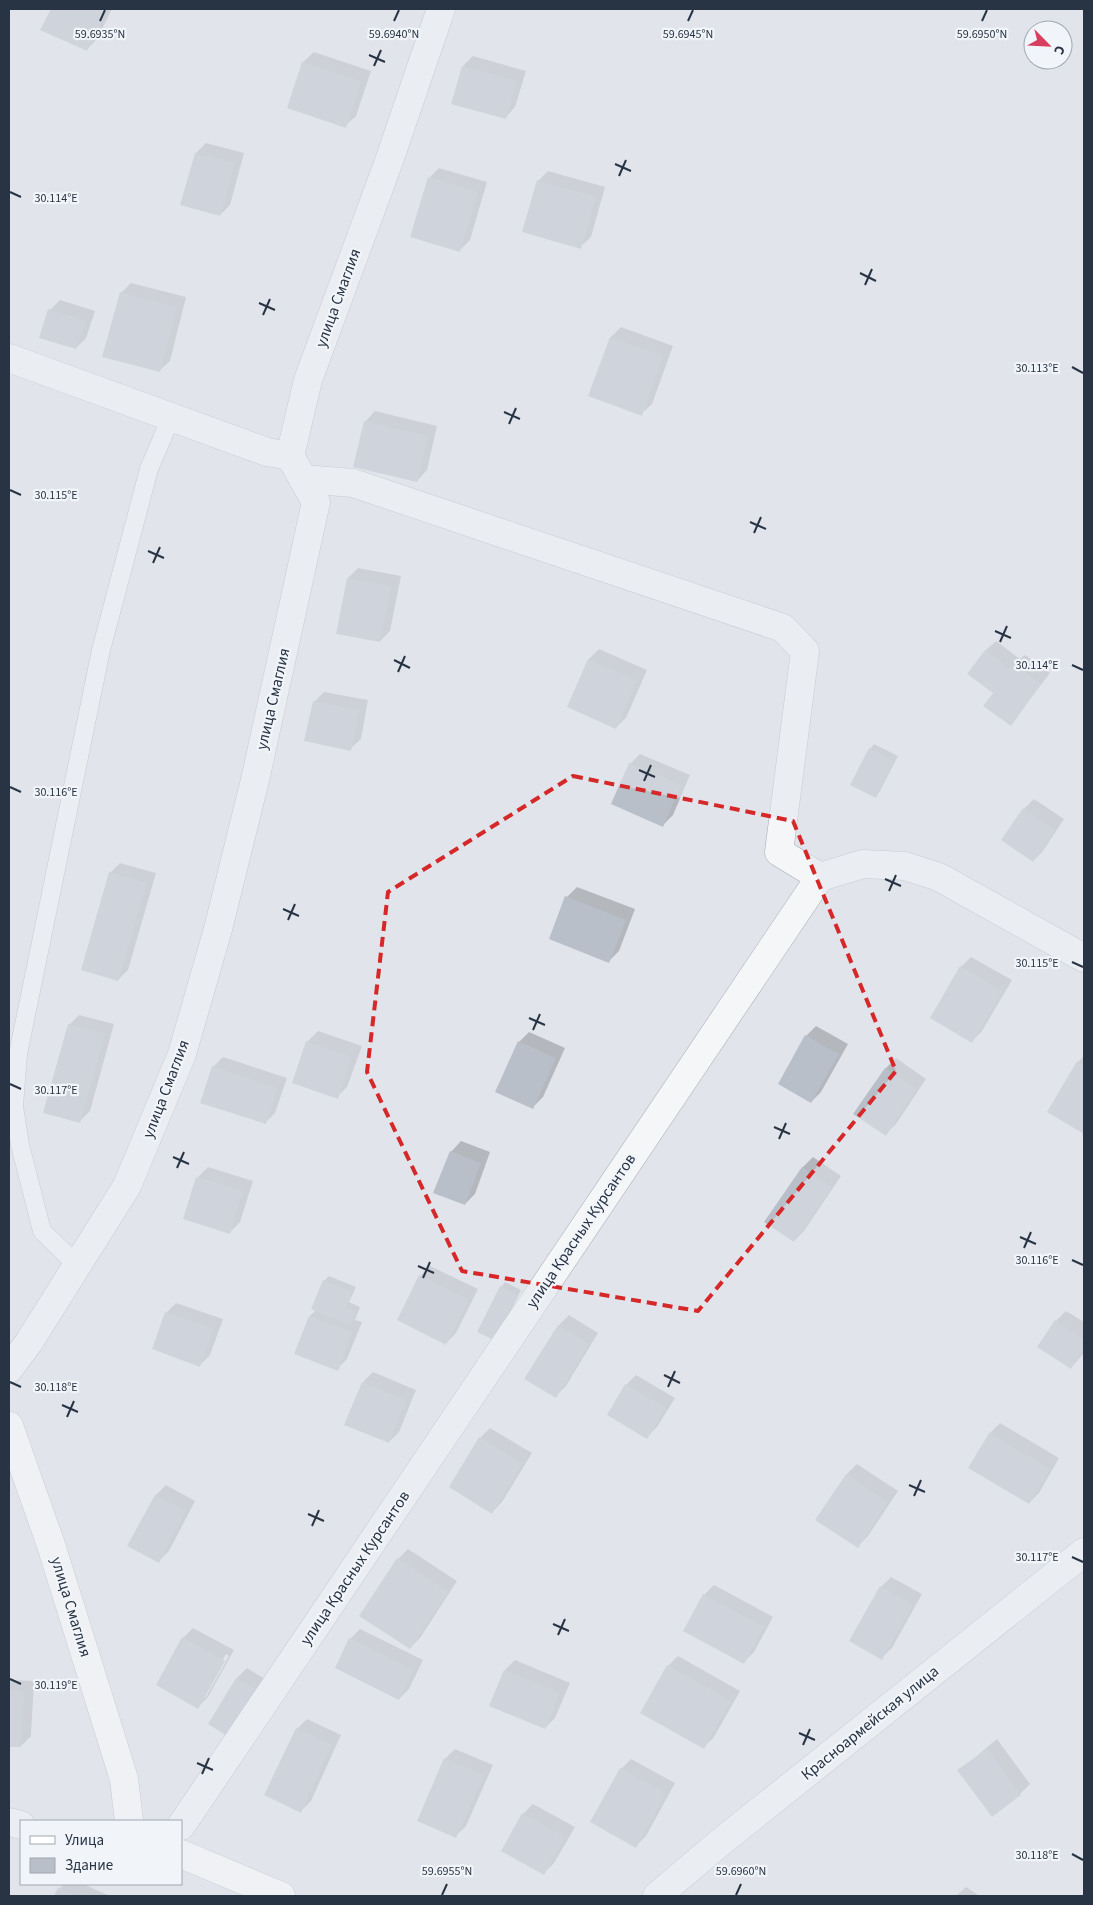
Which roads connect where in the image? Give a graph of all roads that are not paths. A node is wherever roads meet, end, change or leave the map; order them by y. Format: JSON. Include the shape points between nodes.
{"nodes":[{"id":1,"x":441,"y":9,"type":"edge"},
{"id":2,"x":9,"y":358,"type":"edge"},
{"id":3,"x":170,"y":417,"type":"junction"},
{"id":4,"x":297,"y":467,"type":"junction"},
{"id":5,"x":820,"y":876,"type":"junction"},
{"id":6,"x":1084,"y":958,"type":"edge"},
{"id":7,"x":77,"y":1265,"type":"junction"},
{"id":8,"x":9,"y":1369,"type":"edge"},
{"id":9,"x":9,"y":1426,"type":"edge"},
{"id":10,"x":1084,"y":1552,"type":"edge"},
{"id":11,"x":129,"y":1820,"type":"edge"},
{"id":12,"x":182,"y":1825,"type":"edge"},
{"id":13,"x":182,"y":1854,"type":"edge"},
{"id":14,"x":281,"y":1896,"type":"edge"},
{"id":15,"x":657,"y":1896,"type":"edge"}],
"edges":[{"from":1,"to":4,"type":"street","name":"улица Смаглия","via":[[308,380]]},
{"from":2,"to":3,"type":"street"},
{"from":3,"to":4,"type":"street","via":[[267,452]]},
{"from":3,"to":7,"type":"lane","via":[[149,469],[101,650],[18,1054],[14,1106],[20,1145],[42,1231]]},
{"from":4,"to":5,"type":"street","via":[[782,628],[805,651],[779,852]]},
{"from":4,"to":7,"type":"street","name":"улица Смаглия","via":[[316,502],[218,930],[182,1054],[127,1186]]},
{"from":5,"to":6,"type":"street","via":[[863,864],[906,866],[939,877]]},
{"from":5,"to":12,"type":"street","name":"улица Красных Курсантов"},
{"from":7,"to":8,"type":"street","name":"улица Смаглия"},
{"from":9,"to":11,"type":"street","name":"улица Смаглия","via":[[51,1545],[124,1779]]},
{"from":10,"to":15,"type":"street","name":"Красноармейская улица"},
{"from":13,"to":14,"type":"street"}]}
